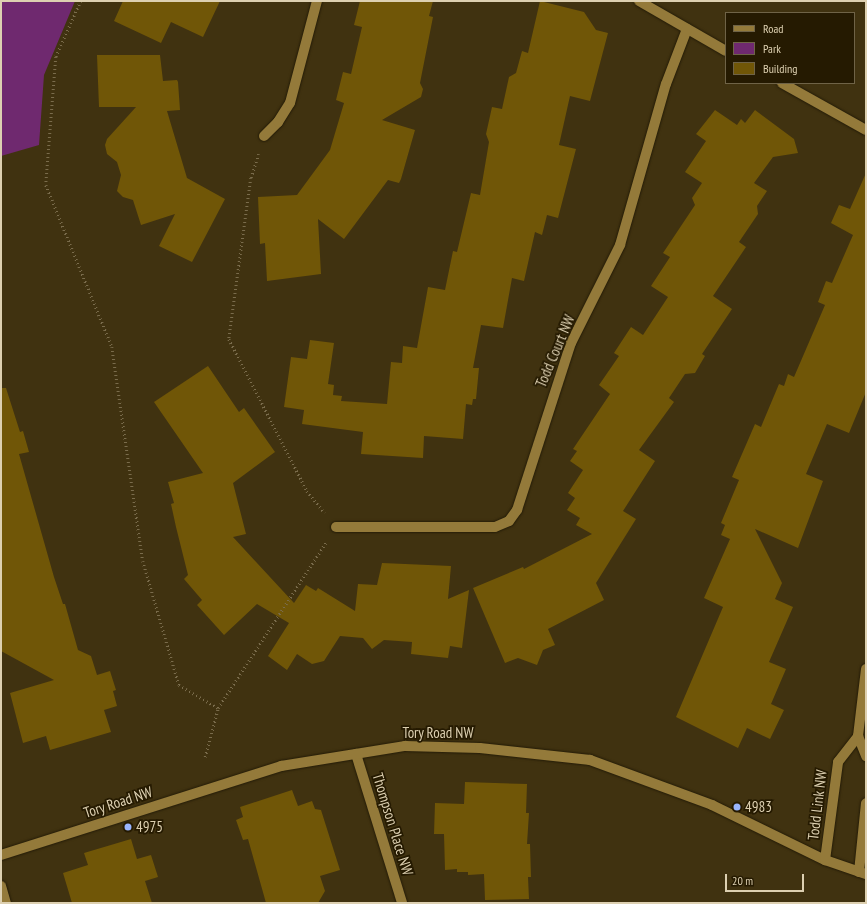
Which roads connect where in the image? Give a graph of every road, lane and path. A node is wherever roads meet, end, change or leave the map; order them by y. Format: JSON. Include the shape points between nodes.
{"nodes":[{"id":1,"x":81,"y":1,"type":"edge"},
{"id":2,"x":317,"y":1,"type":"edge"},
{"id":3,"x":640,"y":1,"type":"edge"},
{"id":4,"x":687,"y":29,"type":"junction"},
{"id":5,"x":725,"y":50,"type":"edge"},
{"id":6,"x":784,"y":84,"type":"edge"},
{"id":7,"x":866,"y":130,"type":"edge"},
{"id":8,"x":264,"y":136,"type":"joint"},
{"id":9,"x":336,"y":527,"type":"junction"},
{"id":10,"x":866,"y":669,"type":"edge"},
{"id":11,"x":218,"y":708,"type":"junction"},
{"id":12,"x":858,"y":736,"type":"junction"},
{"id":13,"x":356,"y":754,"type":"junction"},
{"id":14,"x":866,"y":756,"type":"edge"},
{"id":15,"x":205,"y":757,"type":"dead end"},
{"id":16,"x":866,"y":803,"type":"edge"},
{"id":17,"x":1,"y":855,"type":"edge"},
{"id":18,"x":825,"y":860,"type":"junction"},
{"id":19,"x":863,"y":873,"type":"edge"},
{"id":20,"x":1,"y":886,"type":"edge"},
{"id":21,"x":6,"y":903,"type":"edge"},
{"id":22,"x":402,"y":903,"type":"edge"}],
"edges":[{"from":1,"to":11,"type":"path","via":[[56,58],[46,186],[112,347],[143,561],[179,685]]},
{"from":2,"to":8,"type":"street","via":[[290,104],[278,122]]},
{"from":3,"to":4,"type":"street"},
{"from":4,"to":5,"type":"street"},
{"from":4,"to":9,"type":"street","name":"Todd Court NW","via":[[666,84],[620,245],[571,343],[517,510],[509,521],[495,527]]},
{"from":6,"to":7,"type":"street"},
{"from":8,"to":9,"type":"path","via":[[251,178],[228,339],[307,491]]},
{"from":9,"to":11,"type":"path"},
{"from":10,"to":12,"type":"street"},
{"from":11,"to":15,"type":"path"},
{"from":12,"to":14,"type":"street"},
{"from":12,"to":18,"type":"street","name":"Todd Link NW","via":[[838,762]]},
{"from":13,"to":17,"type":"street","name":"Tory Road NW","via":[[281,766]]},
{"from":13,"to":18,"type":"street","name":"Tory Road NW","via":[[404,746],[480,748],[590,760],[712,804]]},
{"from":13,"to":22,"type":"street","name":"Thompson Place NW"},
{"from":16,"to":19,"type":"street"},
{"from":18,"to":19,"type":"street","name":"Tory Road NW"},
{"from":20,"to":21,"type":"street"}]}
